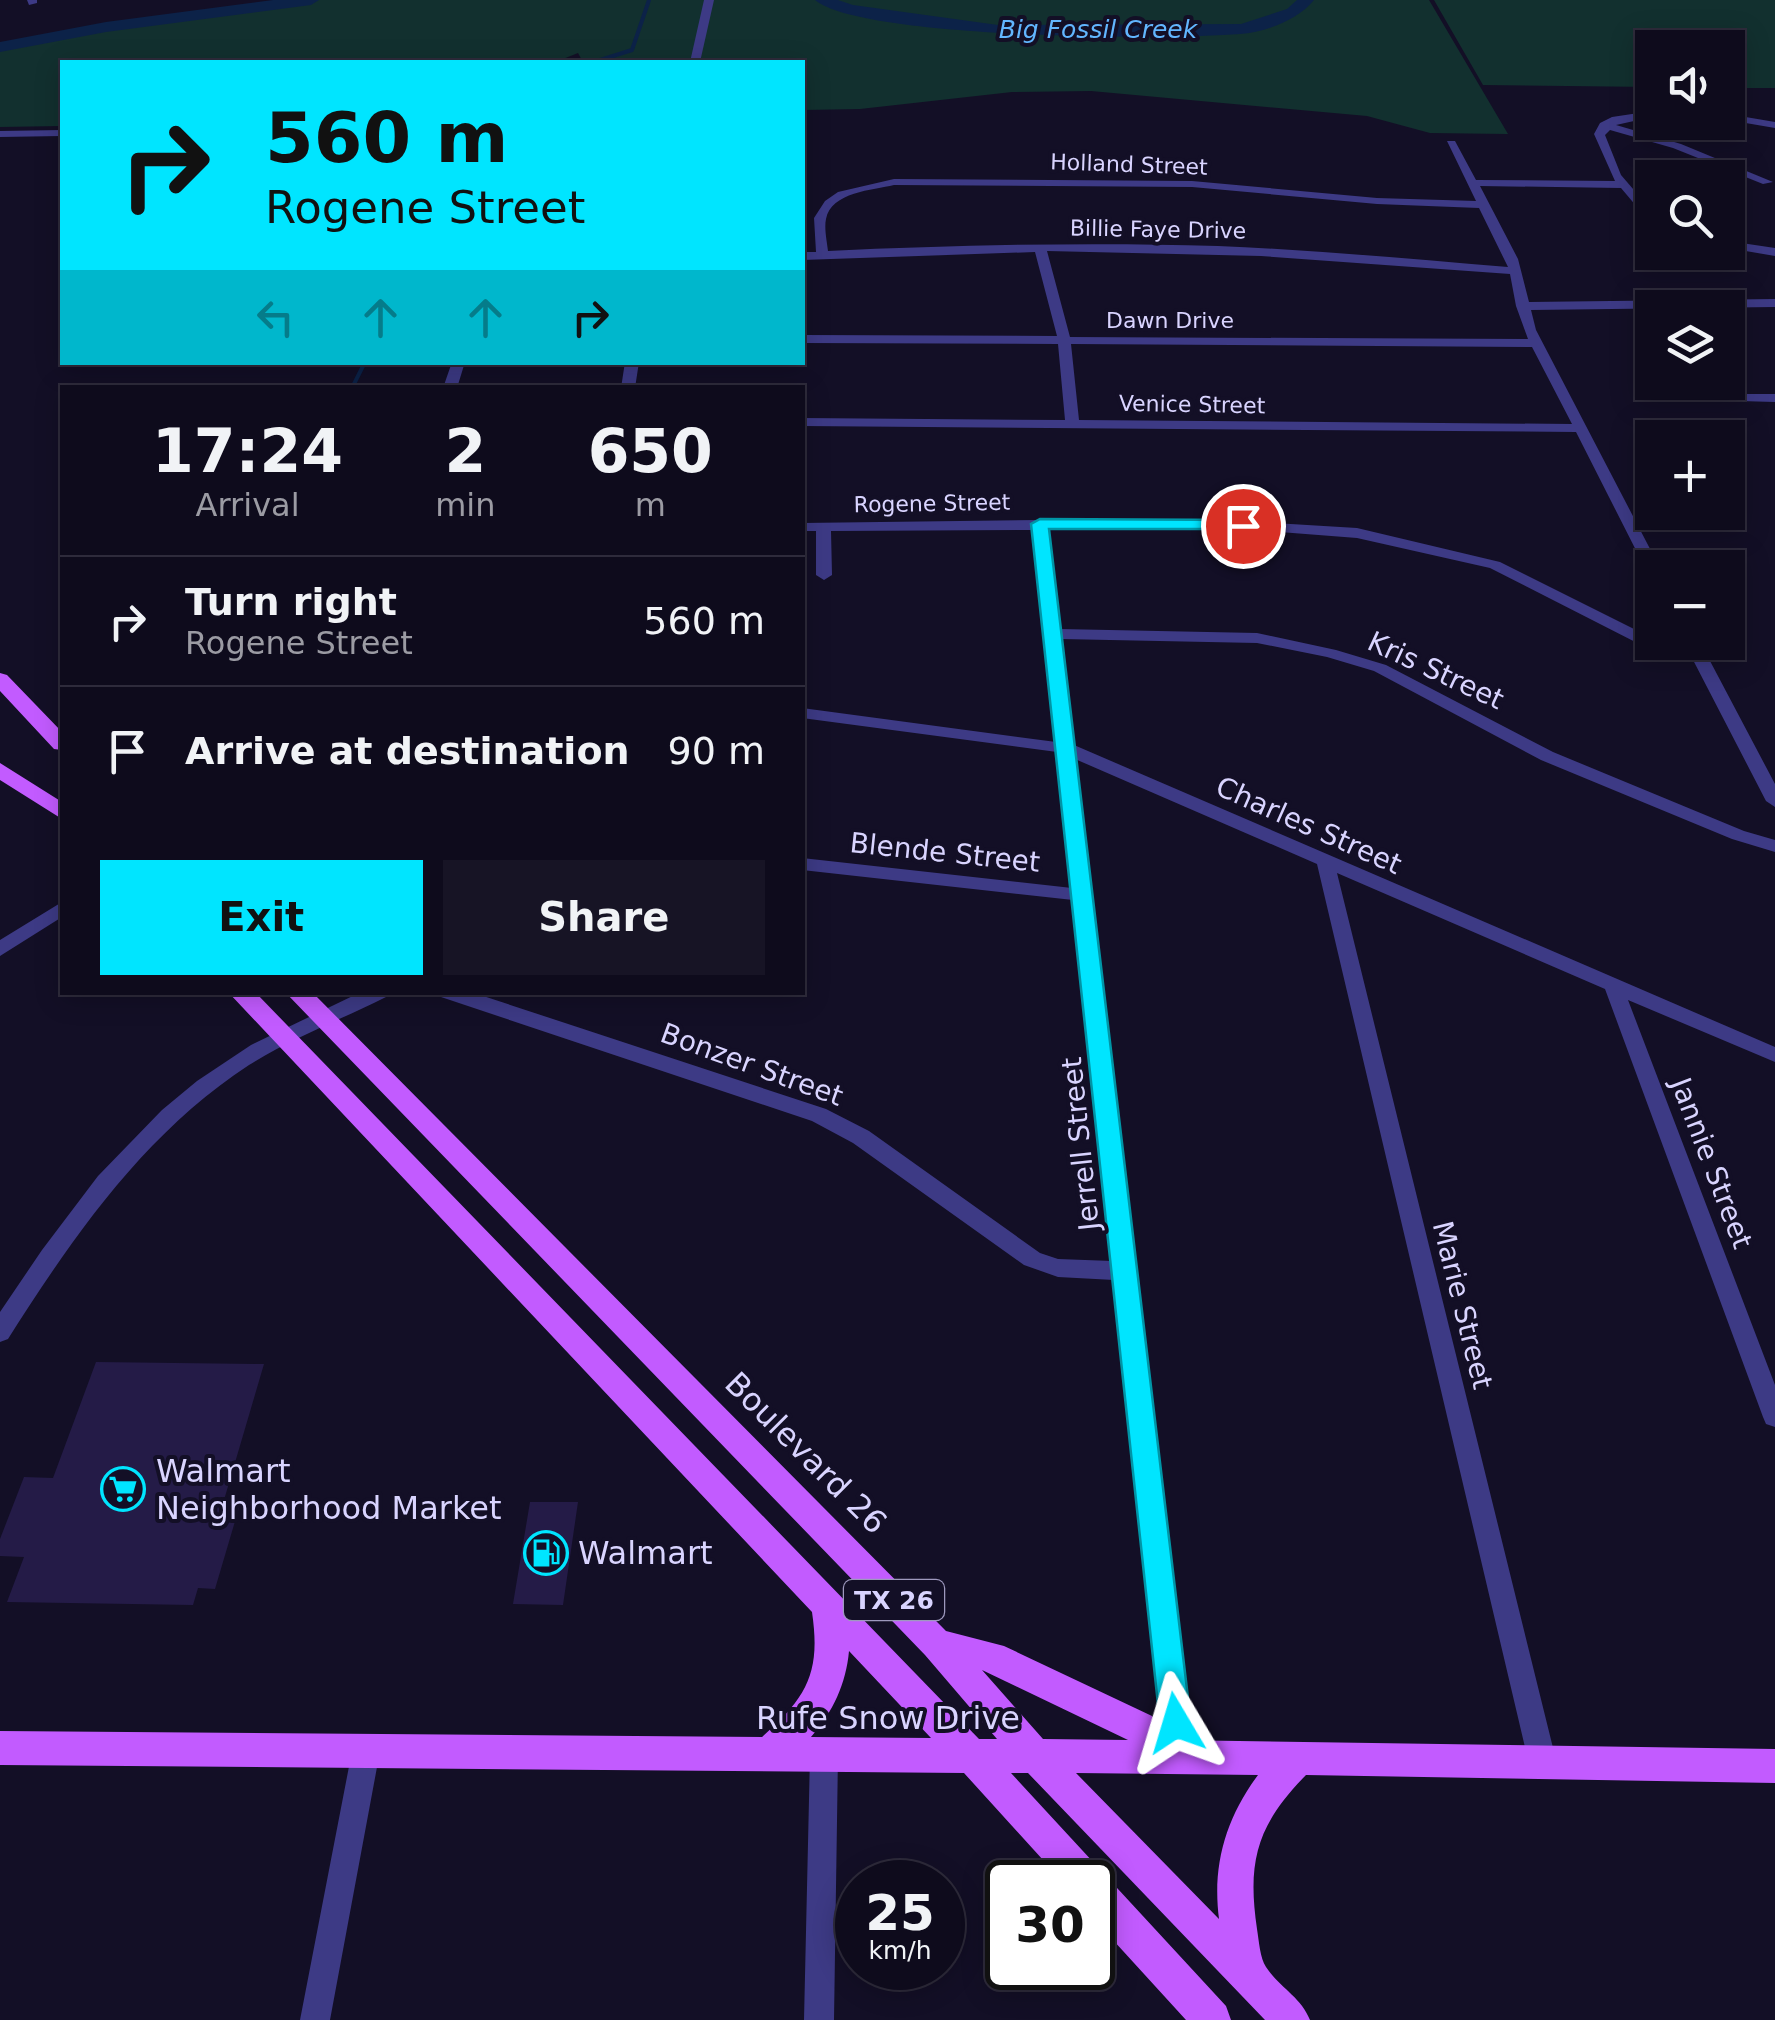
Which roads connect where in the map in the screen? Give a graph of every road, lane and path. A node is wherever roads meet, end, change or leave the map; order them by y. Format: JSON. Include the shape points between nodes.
{"nodes":[{"id":1,"x":709,"y":0,"type":"edge"},
{"id":2,"x":695,"y":60,"type":"edge"},
{"id":3,"x":1635,"y":115,"type":"edge"},
{"id":4,"x":1745,"y":120,"type":"edge"},
{"id":5,"x":1775,"y":124,"type":"edge"},
{"id":6,"x":1604,"y":125,"type":"junction"},
{"id":7,"x":60,"y":133,"type":"edge"},
{"id":8,"x":0,"y":134,"type":"edge"},
{"id":9,"x":1451,"y":143,"type":"dead end"},
{"id":10,"x":1767,"y":182,"type":"dead end"},
{"id":11,"x":1474,"y":184,"type":"junction"},
{"id":12,"x":1622,"y":184,"type":"junction"},
{"id":13,"x":1635,"y":199,"type":"edge"},
{"id":14,"x":1486,"y":205,"type":"junction"},
{"id":15,"x":1040,"y":247,"type":"junction"},
{"id":16,"x":1745,"y":248,"type":"edge"},
{"id":17,"x":1775,"y":252,"type":"edge"},
{"id":18,"x":822,"y":255,"type":"junction"},
{"id":19,"x":805,"y":256,"type":"edge"},
{"id":20,"x":1512,"y":271,"type":"junction"},
{"id":21,"x":1775,"y":303,"type":"edge"},
{"id":22,"x":1522,"y":306,"type":"junction"},
{"id":23,"x":805,"y":339,"type":"edge"},
{"id":24,"x":1064,"y":339,"type":"junction"},
{"id":25,"x":1537,"y":342,"type":"junction"},
{"id":26,"x":1745,"y":398,"type":"edge"},
{"id":27,"x":1775,"y":398,"type":"edge"},
{"id":28,"x":805,"y":422,"type":"edge"},
{"id":29,"x":1072,"y":422,"type":"junction"},
{"id":30,"x":1581,"y":428,"type":"junction"},
{"id":31,"x":1040,"y":524,"type":"junction"},
{"id":32,"x":805,"y":527,"type":"edge"},
{"id":33,"x":823,"y":528,"type":"junction"},
{"id":34,"x":1644,"y":550,"type":"edge"},
{"id":35,"x":824,"y":575,"type":"dead end"},
{"id":36,"x":1052,"y":634,"type":"junction"},
{"id":37,"x":1635,"y":636,"type":"edge"},
{"id":38,"x":1701,"y":660,"type":"edge"},
{"id":39,"x":0,"y":679,"type":"edge"},
{"id":40,"x":805,"y":713,"type":"edge"},
{"id":41,"x":60,"y":742,"type":"edge"},
{"id":42,"x":1065,"y":748,"type":"junction"},
{"id":43,"x":0,"y":770,"type":"edge"},
{"id":44,"x":1775,"y":802,"type":"edge"},
{"id":45,"x":60,"y":811,"type":"edge"},
{"id":46,"x":1775,"y":846,"type":"edge"},
{"id":47,"x":805,"y":864,"type":"edge"},
{"id":48,"x":1326,"y":864,"type":"junction"},
{"id":49,"x":1082,"y":895,"type":"junction"},
{"id":50,"x":60,"y":909,"type":"edge"},
{"id":51,"x":0,"y":950,"type":"edge"},
{"id":52,"x":1614,"y":988,"type":"junction"},
{"id":53,"x":243,"y":995,"type":"edge"},
{"id":54,"x":300,"y":995,"type":"edge"},
{"id":55,"x":373,"y":995,"type":"edge"},
{"id":56,"x":469,"y":995,"type":"edge"},
{"id":57,"x":497,"y":999,"type":"edge"},
{"id":58,"x":324,"y":1020,"type":"junction"},
{"id":59,"x":282,"y":1038,"type":"junction"},
{"id":60,"x":1775,"y":1055,"type":"edge"},
{"id":61,"x":1124,"y":1271,"type":"junction"},
{"id":62,"x":610,"y":1312,"type":"junction"},
{"id":63,"x":0,"y":1332,"type":"edge"},
{"id":64,"x":572,"y":1337,"type":"junction"},
{"id":65,"x":1775,"y":1417,"type":"edge"},
{"id":66,"x":828,"y":1607,"type":"junction"},
{"id":67,"x":937,"y":1644,"type":"junction"},
{"id":68,"x":0,"y":1748,"type":"edge"},
{"id":69,"x":366,"y":1751,"type":"junction"},
{"id":70,"x":768,"y":1754,"type":"junction"},
{"id":71,"x":824,"y":1755,"type":"junction"},
{"id":72,"x":972,"y":1756,"type":"junction"},
{"id":73,"x":1036,"y":1756,"type":"junction"},
{"id":74,"x":1170,"y":1757,"type":"junction"},
{"id":75,"x":1299,"y":1758,"type":"junction"},
{"id":76,"x":1542,"y":1760,"type":"junction"},
{"id":77,"x":1775,"y":1766,"type":"edge"},
{"id":78,"x":1066,"y":1860,"type":"edge"},
{"id":79,"x":1115,"y":1914,"type":"edge"},
{"id":80,"x":1246,"y":1974,"type":"junction"},
{"id":81,"x":315,"y":2020,"type":"edge"},
{"id":82,"x":819,"y":2020,"type":"edge"},
{"id":83,"x":1212,"y":2020,"type":"edge"},
{"id":84,"x":1291,"y":2020,"type":"edge"}],
"edges":[{"from":1,"to":2,"type":"street"},
{"from":3,"to":6,"type":"street"},
{"from":4,"to":5,"type":"street"},
{"from":6,"to":10,"type":"street"},
{"from":6,"to":12,"type":"street","via":[[1600,139]]},
{"from":7,"to":8,"type":"street"},
{"from":9,"to":11,"type":"street"},
{"from":11,"to":12,"type":"street"},
{"from":11,"to":14,"type":"street"},
{"from":12,"to":13,"type":"street"},
{"from":14,"to":18,"type":"street","name":"Holland Street","via":[[1192,184],[894,182],[842,194],[824,209]]},
{"from":14,"to":20,"type":"street"},
{"from":15,"to":18,"type":"street","name":"Billie Faye Drive"},
{"from":15,"to":20,"type":"street","name":"Billie Faye Drive","via":[[1278,252]]},
{"from":15,"to":24,"type":"street"},
{"from":16,"to":17,"type":"street"},
{"from":18,"to":19,"type":"street","name":"Billie Faye Drive"},
{"from":20,"to":22,"type":"street"},
{"from":21,"to":22,"type":"street"},
{"from":22,"to":25,"type":"street"},
{"from":23,"to":24,"type":"street","name":"Dawn Drive"},
{"from":24,"to":25,"type":"street","name":"Dawn Drive"},
{"from":24,"to":29,"type":"street"},
{"from":25,"to":30,"type":"street"},
{"from":26,"to":27,"type":"street"},
{"from":28,"to":29,"type":"street","name":"Venice Street"},
{"from":29,"to":30,"type":"street","name":"Venice Street"},
{"from":30,"to":34,"type":"street"},
{"from":31,"to":33,"type":"street","name":"Rogene Street"},
{"from":31,"to":36,"type":"street","name":"Jerrell Street"},
{"from":31,"to":37,"type":"street","name":"Rogene Street","via":[[1292,526],[1392,538],[1496,565]]},
{"from":32,"to":33,"type":"street","name":"Rogene Street"},
{"from":33,"to":35,"type":"street"},
{"from":36,"to":42,"type":"street","name":"Jerrell Street"},
{"from":36,"to":46,"type":"street","name":"Kris Street","via":[[1257,638],[1330,653],[1380,668],[1547,756]]},
{"from":38,"to":44,"type":"street"},
{"from":39,"to":41,"type":"main road"},
{"from":40,"to":42,"type":"street","name":"Charles Street"},
{"from":42,"to":48,"type":"street","name":"Charles Street"},
{"from":42,"to":49,"type":"street","name":"Jerrell Street"},
{"from":43,"to":45,"type":"main road"},
{"from":47,"to":49,"type":"street","name":"Blende Street"},
{"from":48,"to":52,"type":"street","name":"Charles Street"},
{"from":48,"to":76,"type":"street","name":"Marie Street"},
{"from":49,"to":61,"type":"street","name":"Jerrell Street"},
{"from":50,"to":51,"type":"street"},
{"from":52,"to":60,"type":"street","name":"Charles Street"},
{"from":52,"to":65,"type":"street","name":"Jannie Street"},
{"from":53,"to":59,"type":"main road","number":"TX 26"},
{"from":54,"to":58,"type":"main road","name":"Boulevard 26","number":"TX 26"},
{"from":55,"to":58,"type":"street"},
{"from":56,"to":57,"type":"street","name":"Bonzer Street"},
{"from":57,"to":61,"type":"street","name":"Bonzer Street","via":[[536,1023],[818,1115],[860,1137],[1032,1259],[1058,1268]]},
{"from":58,"to":59,"type":"street"},
{"from":58,"to":62,"type":"main road","name":"Boulevard 26","number":"TX 26"},
{"from":59,"to":63,"type":"street","via":[[240,1060],[150,1134],[56,1248]]},
{"from":59,"to":64,"type":"main road","number":"TX 26"},
{"from":61,"to":74,"type":"street","name":"Jerrell Street"},
{"from":62,"to":64,"type":"main road"},
{"from":62,"to":67,"type":"main road","name":"Boulevard 26","number":"TX 26"},
{"from":64,"to":66,"type":"main road","number":"TX 26"},
{"from":66,"to":70,"type":"main road","via":[[834,1658],[829,1682],[810,1715]]},
{"from":66,"to":72,"type":"main road","number":"TX 26"},
{"from":67,"to":73,"type":"main road","name":"Boulevard 26","number":"TX 26"},
{"from":67,"to":74,"type":"main road","via":[[992,1657],[1140,1728]]},
{"from":68,"to":69,"type":"main road","name":"Rufe Snow Drive"},
{"from":69,"to":70,"type":"main road","name":"Rufe Snow Drive"},
{"from":69,"to":81,"type":"street"},
{"from":70,"to":71,"type":"main road","name":"Rufe Snow Drive"},
{"from":71,"to":72,"type":"main road","name":"Rufe Snow Drive"},
{"from":71,"to":82,"type":"street"},
{"from":72,"to":73,"type":"main road","name":"Rufe Snow Drive"},
{"from":72,"to":78,"type":"main road","number":"TX 26"},
{"from":73,"to":74,"type":"main road","name":"Rufe Snow Drive"},
{"from":73,"to":80,"type":"main road","name":"Boulevard 26","number":"TX 26"},
{"from":74,"to":75,"type":"main road","name":"Rufe Snow Drive"},
{"from":75,"to":76,"type":"main road","name":"Rufe Snow Drive"},
{"from":75,"to":80,"type":"main road","via":[[1273,1781],[1235,1853],[1232,1888]]},
{"from":76,"to":77,"type":"main road","name":"Rufe Snow Drive"},
{"from":79,"to":83,"type":"main road"},
{"from":80,"to":84,"type":"main road","name":"Boulevard 26","number":"TX 26"}]}
